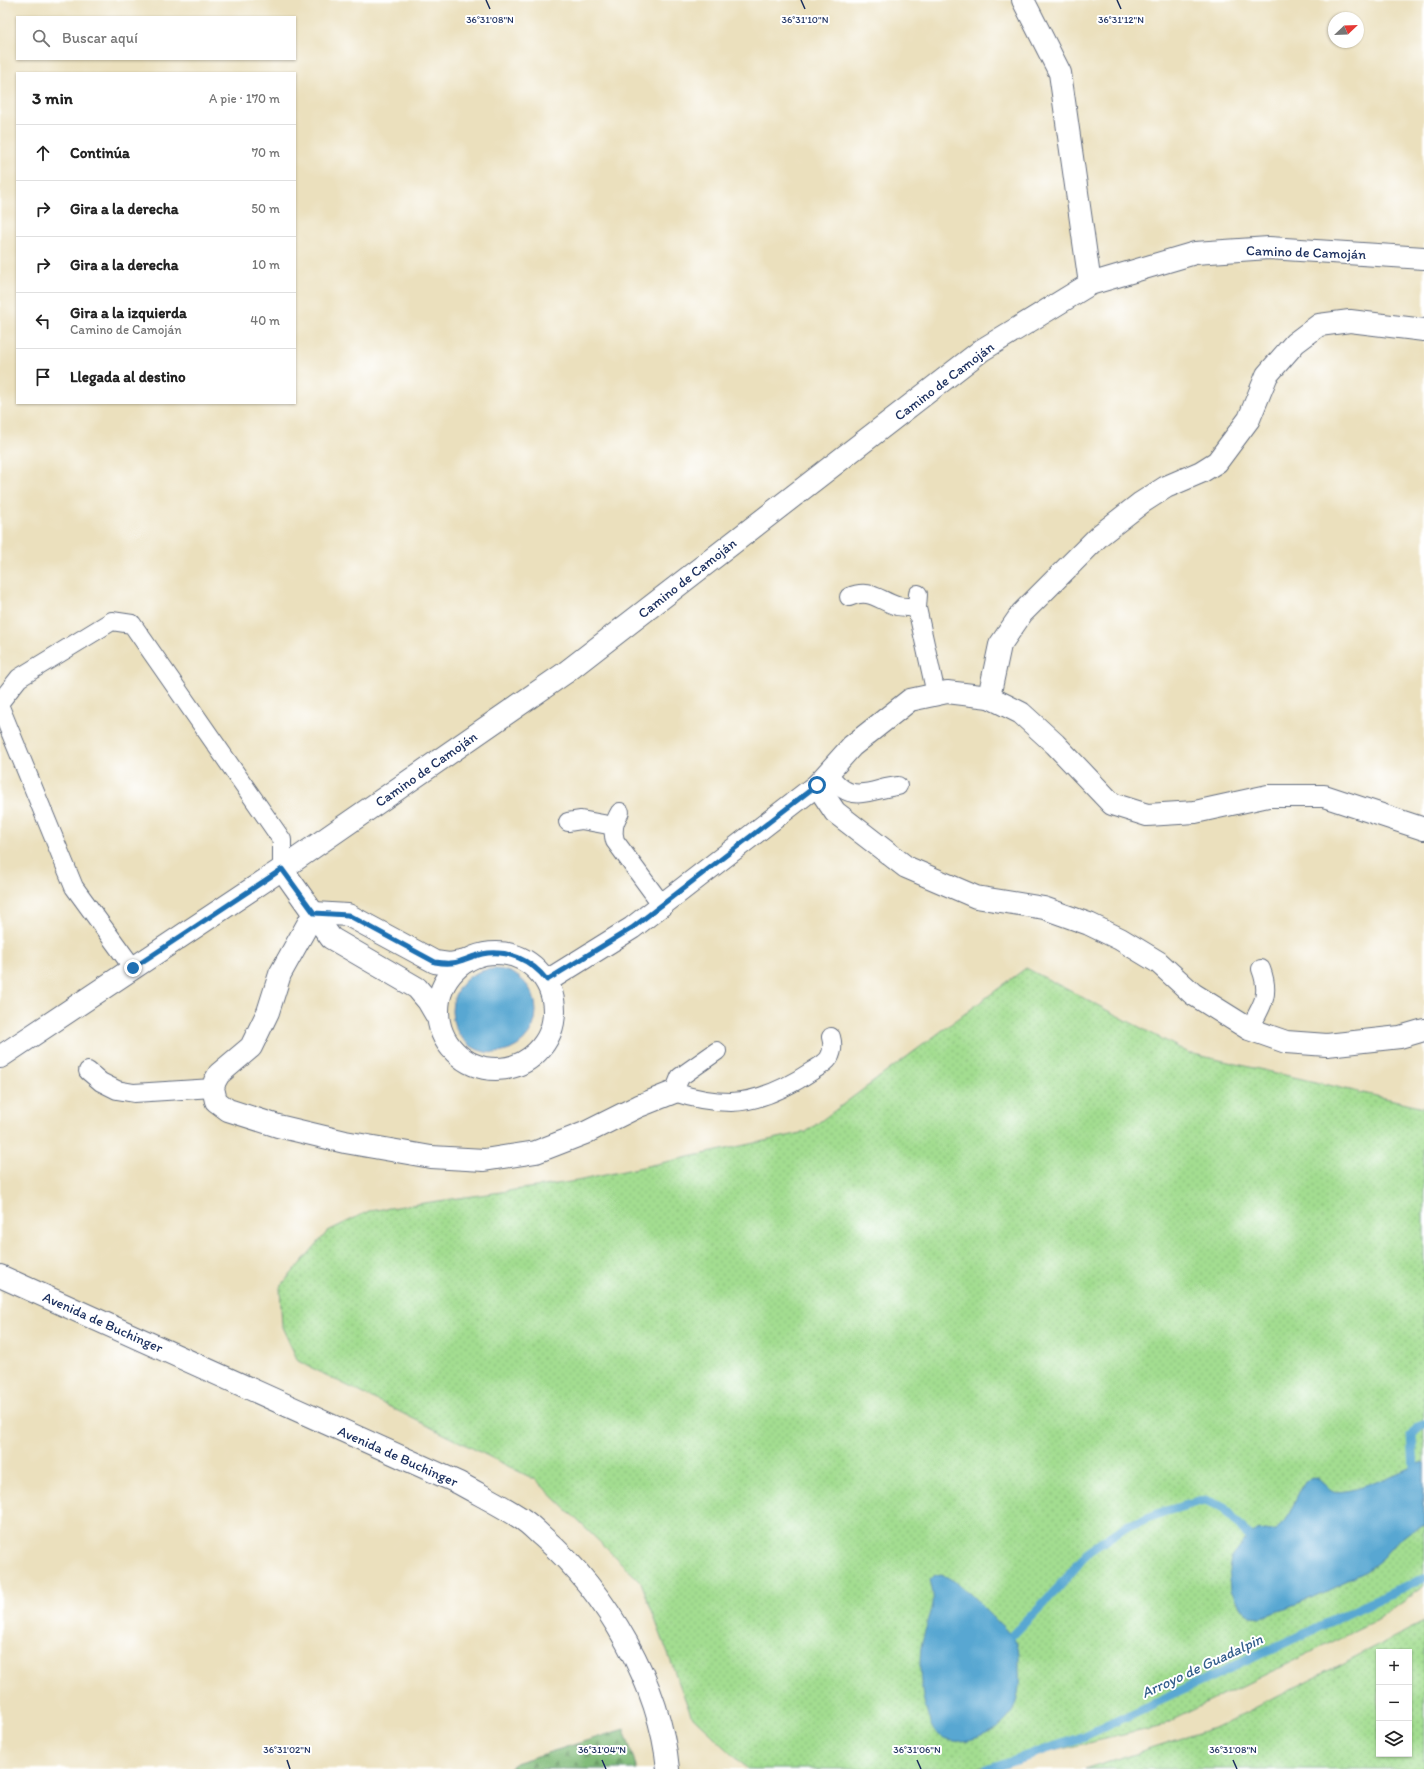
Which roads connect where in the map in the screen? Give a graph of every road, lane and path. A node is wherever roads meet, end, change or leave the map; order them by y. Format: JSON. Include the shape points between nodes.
{"nodes":[{"id":1,"x":1023,"y":0,"type":"edge"},
{"id":2,"x":1424,"y":258,"type":"edge"},
{"id":3,"x":1090,"y":284,"type":"junction"},
{"id":4,"x":1424,"y":330,"type":"edge"},
{"id":5,"x":848,"y":597,"type":"dead end"},
{"id":6,"x":936,"y":694,"type":"junction"},
{"id":7,"x":989,"y":697,"type":"junction"},
{"id":8,"x":0,"y":702,"type":"edge"},
{"id":9,"x":0,"y":707,"type":"edge"},
{"id":10,"x":822,"y":779,"type":"junction"},
{"id":11,"x":898,"y":786,"type":"dead end"},
{"id":12,"x":568,"y":822,"type":"dead end"},
{"id":13,"x":1424,"y":828,"type":"edge"},
{"id":14,"x":282,"y":869,"type":"junction"},
{"id":15,"x":662,"y":905,"type":"junction"},
{"id":16,"x":314,"y":913,"type":"junction"},
{"id":17,"x":466,"y":961,"type":"junction"},
{"id":18,"x":133,"y":968,"type":"junction"},
{"id":19,"x":1261,"y":969,"type":"dead end"},
{"id":20,"x":547,"y":980,"type":"junction"},
{"id":21,"x":438,"y":1018,"type":"junction"},
{"id":22,"x":1249,"y":1029,"type":"junction"},
{"id":23,"x":1424,"y":1030,"type":"edge"},
{"id":24,"x":831,"y":1037,"type":"dead end"},
{"id":25,"x":716,"y":1051,"type":"dead end"},
{"id":26,"x":0,"y":1057,"type":"edge"},
{"id":27,"x":88,"y":1071,"type":"dead end"},
{"id":28,"x":213,"y":1088,"type":"junction"},
{"id":29,"x":674,"y":1092,"type":"junction"},
{"id":30,"x":0,"y":1276,"type":"edge"},
{"id":31,"x":668,"y":1769,"type":"edge"}],
"edges":[{"from":1,"to":3,"type":"street","via":[[1060,72]]},
{"from":2,"to":3,"type":"street","name":"Camino de Camoján","via":[[1269,248],[1195,253]]},
{"from":3,"to":14,"type":"street","name":"Camino de Camoján","via":[[982,350],[565,673]]},
{"from":4,"to":7,"type":"street","via":[[1350,321],[1319,325],[1295,343],[1267,375],[1249,419],[1217,462],[1166,487],[1129,512],[1100,535],[1022,613],[1000,644]]},
{"from":5,"to":6,"type":"lane","via":[[872,594],[898,606],[917,601]]},
{"from":6,"to":7,"type":"street","via":[[947,692]]},
{"from":6,"to":10,"type":"street","via":[[910,700],[852,746]]},
{"from":7,"to":13,"type":"street","via":[[1021,713],[1055,744],[1112,804],[1147,815],[1195,812],[1268,796],[1324,796]]},
{"from":8,"to":14,"type":"lane","via":[[19,678],[112,621],[132,624],[282,840]]},
{"from":9,"to":18,"type":"lane","via":[[74,887]]},
{"from":10,"to":11,"type":"lane","via":[[854,794]]},
{"from":10,"to":15,"type":"street"},
{"from":10,"to":22,"type":"street","via":[[835,812],[906,867],[976,897],[1044,908],[1089,924],[1158,962],[1193,994]]},
{"from":12,"to":15,"type":"lane","via":[[617,819],[613,834],[615,841]]},
{"from":14,"to":16,"type":"street"},
{"from":14,"to":18,"type":"street","name":"Camino de Camoján"},
{"from":15,"to":20,"type":"street","via":[[632,928]]},
{"from":16,"to":17,"type":"street","via":[[348,915],[435,962],[449,964]]},
{"from":16,"to":21,"type":"street","via":[[330,938],[417,988]]},
{"from":16,"to":28,"type":"street","via":[[280,974],[268,1012],[251,1047],[219,1074]]},
{"from":17,"to":20,"type":"street","via":[[482,954],[514,955],[530,963]]},
{"from":17,"to":21,"type":"street","via":[[453,972],[444,985],[439,1001]]},
{"from":18,"to":26,"type":"street","name":"Camino de Camoján"},
{"from":19,"to":22,"type":"lane","via":[[1266,980],[1264,1004]]},
{"from":20,"to":21,"type":"street","via":[[555,1005],[554,1022],[549,1037],[540,1051],[527,1062],[511,1068],[494,1070],[478,1067],[464,1060],[451,1048],[442,1034]]},
{"from":22,"to":23,"type":"street","via":[[1286,1042],[1327,1045],[1400,1037]]},
{"from":24,"to":29,"type":"lane","via":[[832,1052],[824,1063],[773,1093],[755,1099],[731,1102],[691,1098]]},
{"from":25,"to":29,"type":"lane","via":[[680,1076]]},
{"from":27,"to":28,"type":"lane","via":[[101,1082],[117,1090],[134,1093]]},
{"from":28,"to":29,"type":"street","via":[[216,1101],[222,1107],[278,1126],[431,1158],[484,1160],[536,1152],[585,1133]]},
{"from":30,"to":31,"type":"street","name":"Avenida de Buchinger","via":[[459,1483],[523,1520],[564,1556],[604,1605],[633,1653],[656,1708]]}]}
